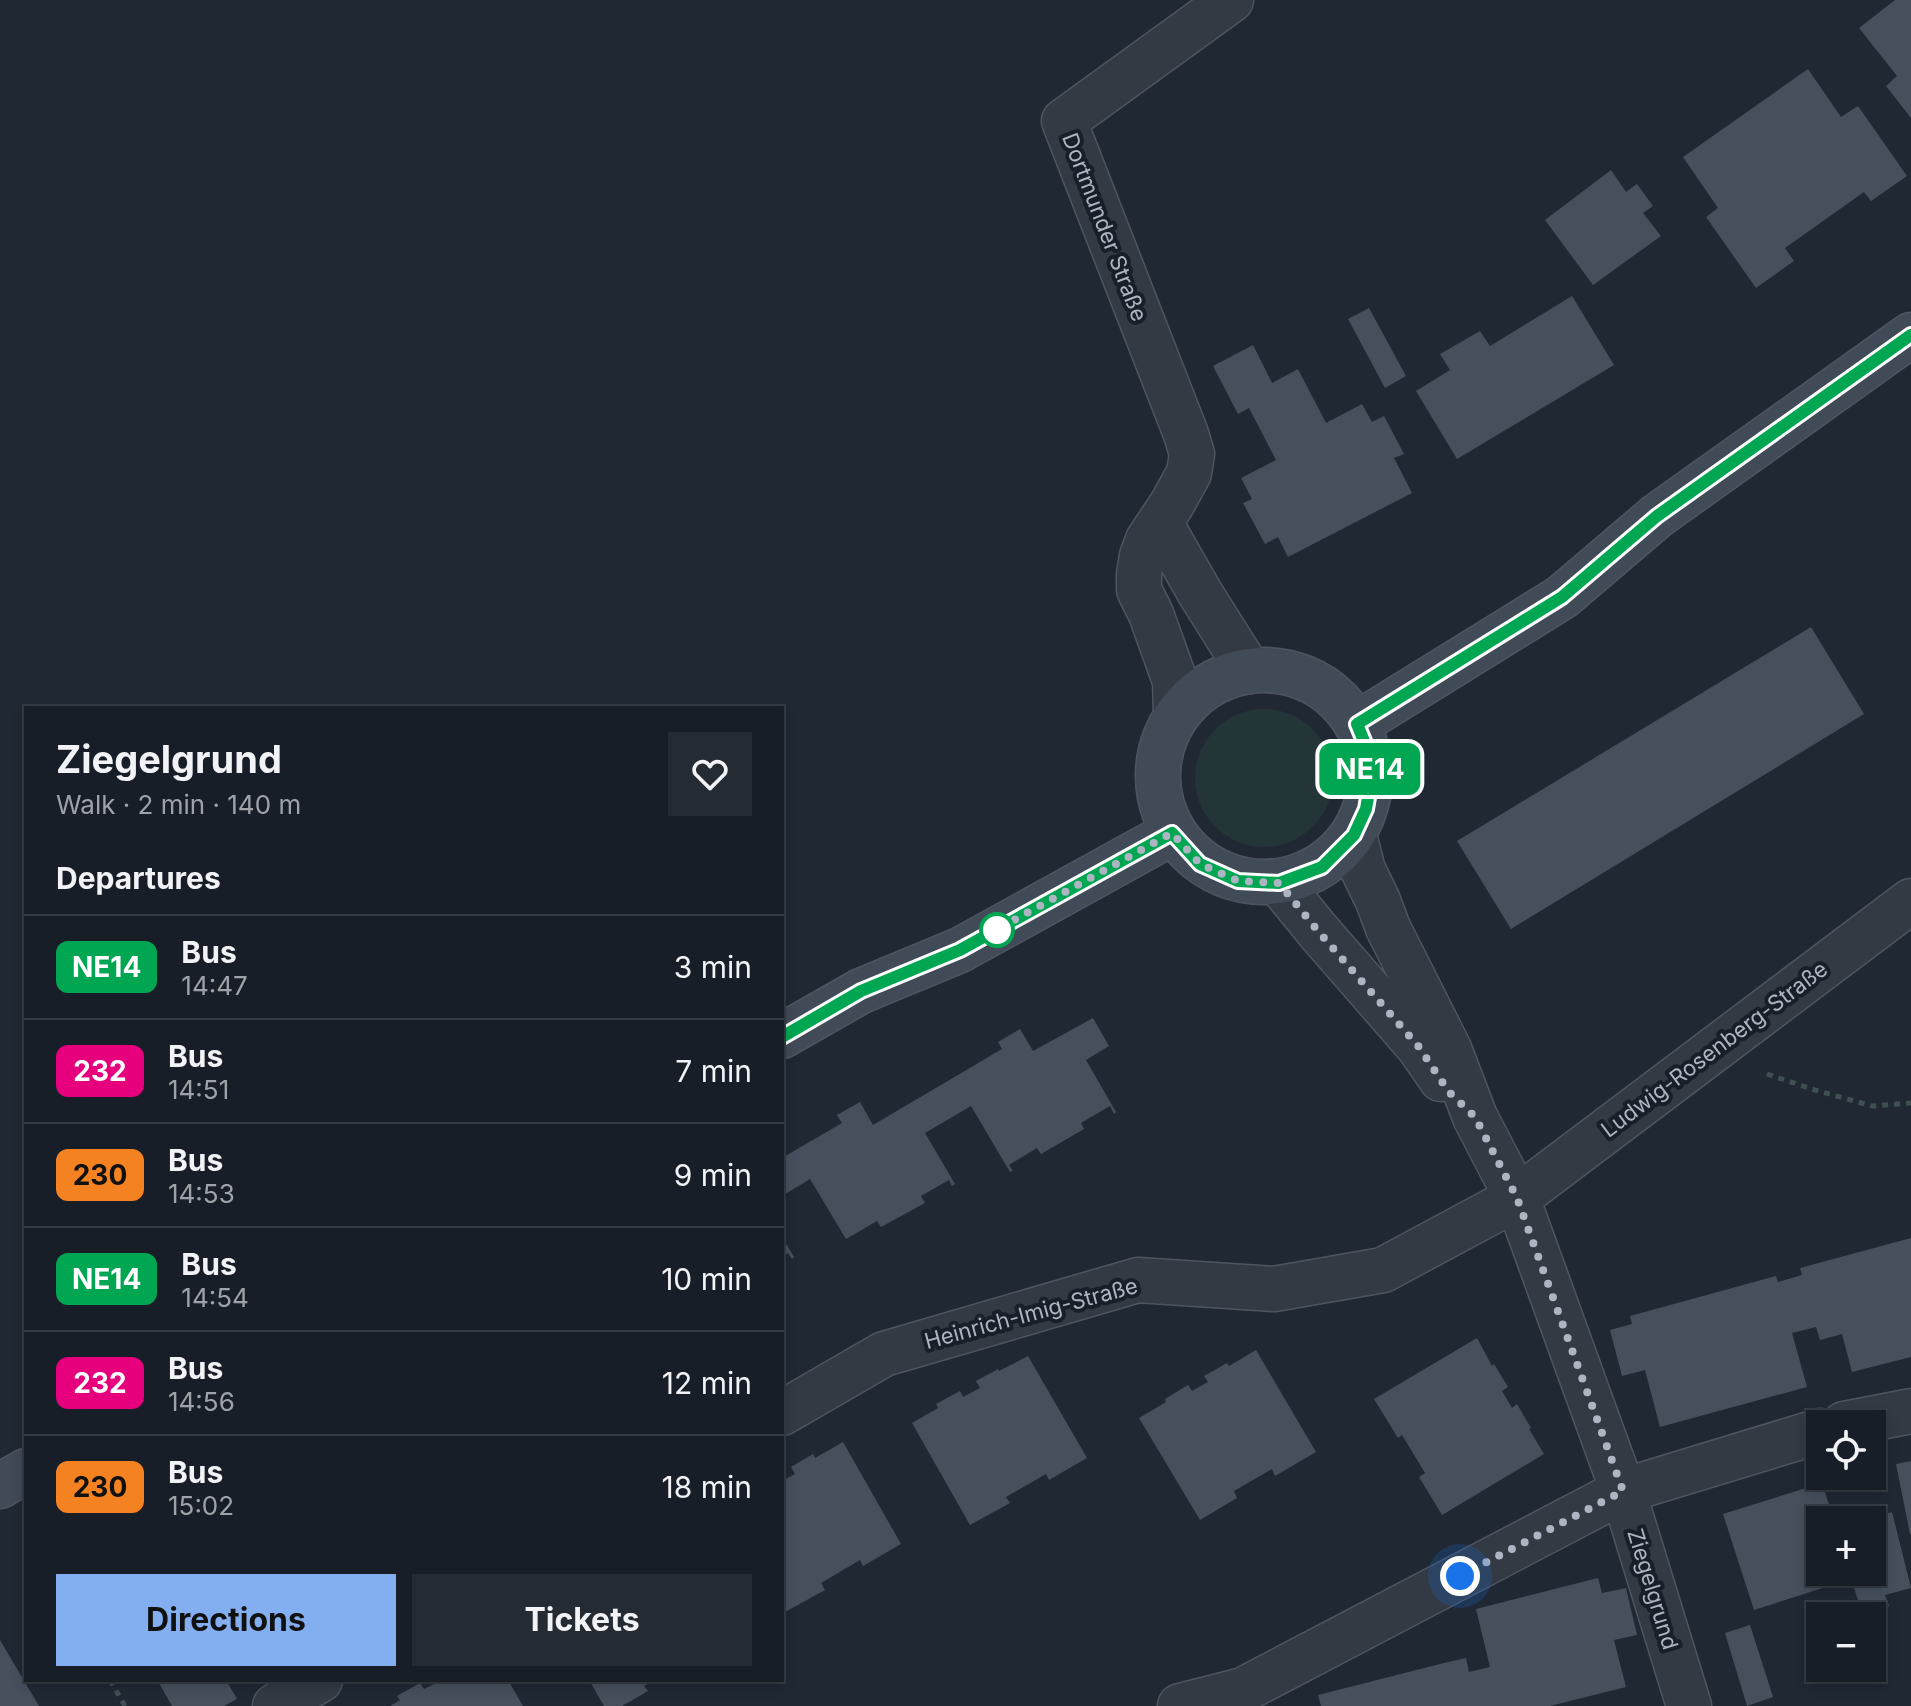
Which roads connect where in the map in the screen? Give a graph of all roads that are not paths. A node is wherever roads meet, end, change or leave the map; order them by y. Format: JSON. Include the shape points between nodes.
{"nodes":[{"id":1,"x":1231,"y":0,"type":"edge"},
{"id":2,"x":1911,"y":335,"type":"edge"},
{"id":3,"x":1160,"y":523,"type":"junction"},
{"id":4,"x":1249,"y":671,"type":"junction"},
{"id":5,"x":1176,"y":715,"type":"junction"},
{"id":6,"x":1357,"y":724,"type":"junction"},
{"id":7,"x":1172,"y":833,"type":"junction"},
{"id":8,"x":1354,"y":835,"type":"junction"},
{"id":9,"x":1279,"y":883,"type":"junction"},
{"id":10,"x":1911,"y":901,"type":"edge"},
{"id":11,"x":784,"y":1035,"type":"edge"},
{"id":12,"x":1475,"y":1117,"type":"junction"},
{"id":13,"x":1517,"y":1198,"type":"junction"},
{"id":14,"x":1911,"y":1411,"type":"edge"},
{"id":15,"x":784,"y":1412,"type":"edge"},
{"id":16,"x":1886,"y":1416,"type":"edge"},
{"id":17,"x":1806,"y":1435,"type":"edge"},
{"id":18,"x":24,"y":1472,"type":"edge"},
{"id":19,"x":0,"y":1486,"type":"edge"},
{"id":20,"x":1623,"y":1491,"type":"junction"},
{"id":21,"x":317,"y":1682,"type":"edge"},
{"id":22,"x":275,"y":1706,"type":"edge"},
{"id":23,"x":1180,"y":1706,"type":"edge"},
{"id":24,"x":1689,"y":1706,"type":"edge"}],
"edges":[{"from":1,"to":3,"type":"street","name":"Dortmunder Straße","via":[[1064,121],[1192,454],[1189,473]]},
{"from":2,"to":6,"type":"main road","via":[[1657,516],[1562,597]]},
{"from":3,"to":4,"type":"street"},
{"from":3,"to":5,"type":"street","name":"Dortmunder Straße","via":[[1142,556],[1139,590],[1175,681]]},
{"from":4,"to":5,"type":"main road","name":"Dortmunder Straße","via":[[1196,694]]},
{"from":4,"to":6,"type":"main road","name":"Dortmunder Straße","via":[[1271,670],[1311,680]]},
{"from":5,"to":7,"type":"main road","name":"Dortmunder Straße","via":[[1162,743],[1156,773],[1159,805]]},
{"from":6,"to":8,"type":"main road","name":"Dortmunder Straße","via":[[1368,751],[1371,780]]},
{"from":7,"to":9,"type":"main road","name":"Dortmunder Straße","via":[[1200,864],[1238,881]]},
{"from":7,"to":11,"type":"main road","via":[[960,950],[861,991]]},
{"from":8,"to":9,"type":"main road","name":"Dortmunder Straße","via":[[1322,867]]},
{"from":8,"to":12,"type":"street","name":"Ziegelgrund","via":[[1363,870],[1449,1049]]},
{"from":9,"to":12,"type":"street","name":"Ziegelgrund"},
{"from":10,"to":13,"type":"street","name":"Ludwig-Rosenberg-Straße"},
{"from":12,"to":13,"type":"street","name":"Ziegelgrund"},
{"from":13,"to":15,"type":"street","name":"Heinrich-Imig-Straße","via":[[1383,1270],[1274,1289],[1138,1280],[884,1354]]},
{"from":13,"to":20,"type":"street","name":"Ziegelgrund"},
{"from":14,"to":16,"type":"street"},
{"from":17,"to":20,"type":"street"},
{"from":18,"to":19,"type":"main road"},
{"from":20,"to":23,"type":"street","via":[[1243,1690]]},
{"from":20,"to":24,"type":"street","name":"Ziegelgrund"},
{"from":21,"to":22,"type":"street"}]}
